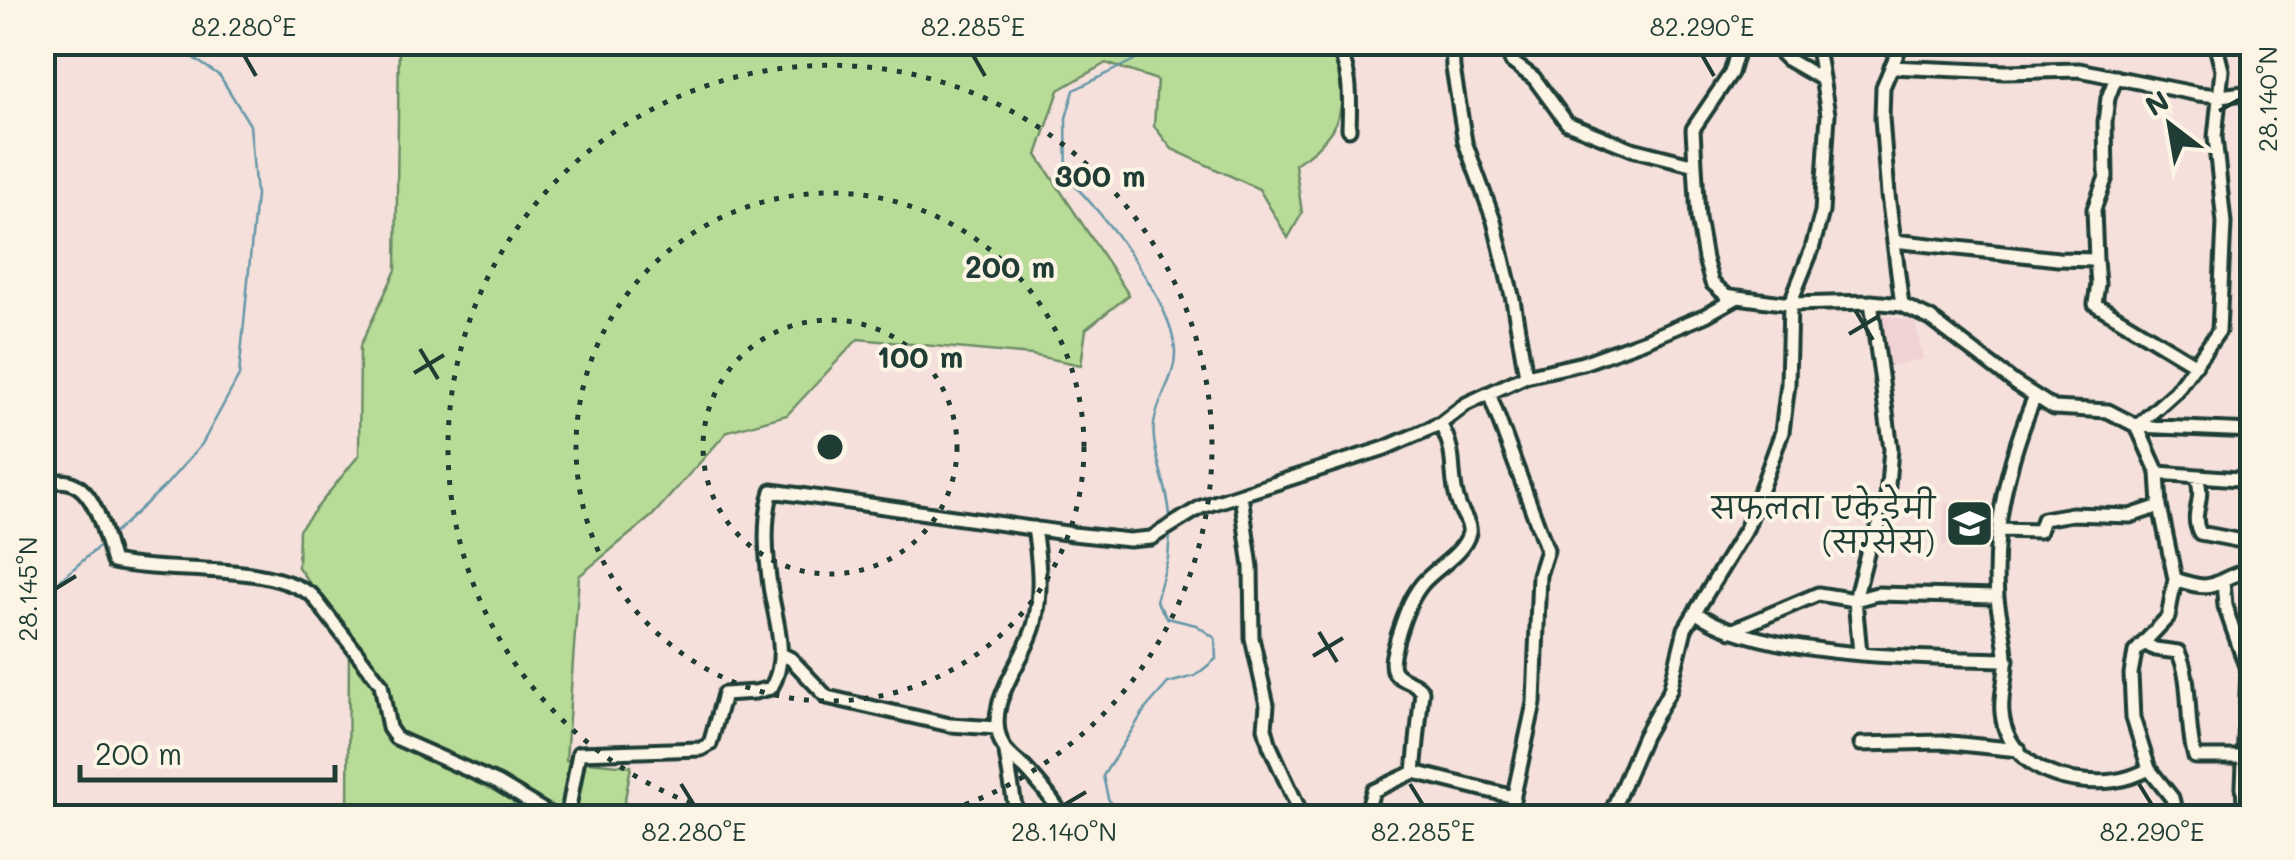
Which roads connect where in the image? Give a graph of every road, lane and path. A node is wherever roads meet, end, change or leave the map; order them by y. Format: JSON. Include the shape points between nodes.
{"nodes":[{"id":1,"x":1334,"y":42,"type":"edge"},
{"id":2,"x":1452,"y":42,"type":"edge"},
{"id":3,"x":1503,"y":42,"type":"edge"},
{"id":4,"x":1740,"y":42,"type":"edge"},
{"id":5,"x":1770,"y":42,"type":"edge"},
{"id":6,"x":1816,"y":42,"type":"edge"},
{"id":7,"x":1902,"y":42,"type":"edge"},
{"id":8,"x":2215,"y":42,"type":"edge"},
{"id":9,"x":1891,"y":67,"type":"junction"},
{"id":10,"x":2116,"y":77,"type":"junction"},
{"id":11,"x":1820,"y":78,"type":"junction"},
{"id":12,"x":2252,"y":92,"type":"edge"},
{"id":13,"x":2220,"y":96,"type":"junction"},
{"id":14,"x":1350,"y":130,"type":"dead end"},
{"id":15,"x":1695,"y":165,"type":"junction"},
{"id":16,"x":1894,"y":241,"type":"junction"},
{"id":17,"x":2096,"y":260,"type":"junction"},
{"id":18,"x":1738,"y":297,"type":"junction"},
{"id":19,"x":1871,"y":302,"type":"junction"},
{"id":20,"x":1790,"y":304,"type":"junction"},
{"id":21,"x":1902,"y":305,"type":"junction"},
{"id":22,"x":2196,"y":365,"type":"junction"},
{"id":23,"x":1526,"y":376,"type":"junction"},
{"id":24,"x":1489,"y":393,"type":"junction"},
{"id":25,"x":2035,"y":396,"type":"junction"},
{"id":26,"x":1440,"y":424,"type":"junction"},
{"id":27,"x":2136,"y":426,"type":"junction"},
{"id":28,"x":2252,"y":430,"type":"edge"},
{"id":29,"x":2158,"y":474,"type":"junction"},
{"id":30,"x":2196,"y":476,"type":"junction"},
{"id":31,"x":2252,"y":480,"type":"edge"},
{"id":32,"x":42,"y":486,"type":"edge"},
{"id":33,"x":1242,"y":496,"type":"junction"},
{"id":34,"x":2160,"y":506,"type":"junction"},
{"id":35,"x":1034,"y":528,"type":"junction"},
{"id":36,"x":1999,"y":530,"type":"junction"},
{"id":37,"x":2252,"y":543,"type":"edge"},
{"id":38,"x":2252,"y":570,"type":"edge"},
{"id":39,"x":2175,"y":579,"type":"junction"},
{"id":40,"x":2223,"y":580,"type":"junction"},
{"id":41,"x":1997,"y":597,"type":"junction"},
{"id":42,"x":1855,"y":600,"type":"junction"},
{"id":43,"x":1695,"y":612,"type":"junction"},
{"id":44,"x":1730,"y":632,"type":"junction"},
{"id":45,"x":2144,"y":643,"type":"junction"},
{"id":46,"x":1860,"y":653,"type":"junction"},
{"id":47,"x":781,"y":654,"type":"junction"},
{"id":48,"x":2006,"y":660,"type":"junction"},
{"id":49,"x":996,"y":728,"type":"junction"},
{"id":50,"x":1861,"y":744,"type":"dead end"},
{"id":51,"x":2019,"y":750,"type":"junction"},
{"id":52,"x":1006,"y":752,"type":"junction"},
{"id":53,"x":2245,"y":756,"type":"junction"},
{"id":54,"x":2149,"y":769,"type":"junction"},
{"id":55,"x":1414,"y":772,"type":"junction"},
{"id":56,"x":1514,"y":796,"type":"junction"},
{"id":57,"x":2252,"y":807,"type":"edge"},
{"id":58,"x":556,"y":818,"type":"edge"},
{"id":59,"x":567,"y":818,"type":"edge"},
{"id":60,"x":1017,"y":818,"type":"edge"},
{"id":61,"x":1063,"y":818,"type":"edge"},
{"id":62,"x":1303,"y":818,"type":"edge"},
{"id":63,"x":1365,"y":818,"type":"edge"},
{"id":64,"x":1509,"y":818,"type":"edge"},
{"id":65,"x":1610,"y":818,"type":"edge"},
{"id":66,"x":2176,"y":818,"type":"edge"}],
"edges":[{"from":1,"to":14,"type":"street","via":[[1345,58]]},
{"from":2,"to":23,"type":"street","via":[[1465,142],[1494,221]]},
{"from":3,"to":15,"type":"street","via":[[1512,62],[1534,78],[1566,123]]},
{"from":4,"to":15,"type":"street","via":[[1731,72],[1693,129]]},
{"from":5,"to":11,"type":"street"},
{"from":6,"to":11,"type":"street"},
{"from":7,"to":9,"type":"street"},
{"from":8,"to":13,"type":"street"},
{"from":9,"to":10,"type":"street","via":[[2079,70]]},
{"from":9,"to":16,"type":"street","via":[[1882,118]]},
{"from":10,"to":13,"type":"street"},
{"from":10,"to":17,"type":"street","via":[[2105,122],[2106,176],[2094,209]]},
{"from":11,"to":20,"type":"street","via":[[1828,114],[1822,212]]},
{"from":12,"to":13,"type":"street"},
{"from":13,"to":22,"type":"street","via":[[2219,331]]},
{"from":15,"to":18,"type":"street","via":[[1712,284]]},
{"from":16,"to":17,"type":"street"},
{"from":16,"to":21,"type":"street"},
{"from":17,"to":22,"type":"street","via":[[2096,304]]},
{"from":18,"to":20,"type":"street"},
{"from":18,"to":23,"type":"street","via":[[1646,340]]},
{"from":19,"to":20,"type":"street"},
{"from":19,"to":21,"type":"street"},
{"from":19,"to":42,"type":"street","via":[[1891,449],[1886,509]]},
{"from":20,"to":43,"type":"street","via":[[1788,384],[1774,460],[1748,527]]},
{"from":21,"to":25,"type":"street","via":[[1945,328]]},
{"from":22,"to":27,"type":"street"},
{"from":23,"to":24,"type":"street"},
{"from":24,"to":26,"type":"street"},
{"from":24,"to":56,"type":"street","via":[[1547,550],[1539,576],[1534,704]]},
{"from":25,"to":27,"type":"street","via":[[2054,408],[2108,412]]},
{"from":25,"to":36,"type":"street","via":[[2006,477]]},
{"from":26,"to":33,"type":"street"},
{"from":26,"to":55,"type":"street","via":[[1453,451],[1457,501],[1469,533],[1410,603],[1393,656],[1398,677],[1422,691]]},
{"from":27,"to":28,"type":"street"},
{"from":27,"to":29,"type":"street"},
{"from":29,"to":30,"type":"street"},
{"from":29,"to":34,"type":"street"},
{"from":30,"to":31,"type":"street"},
{"from":30,"to":37,"type":"street","via":[[2202,488],[2200,533]]},
{"from":32,"to":58,"type":"street","via":[[74,484],[88,493],[113,562],[240,574],[312,595],[380,684],[396,738]]},
{"from":33,"to":35,"type":"street","via":[[1201,507],[1151,538]]},
{"from":33,"to":62,"type":"street","via":[[1252,638],[1268,705],[1265,728]]},
{"from":34,"to":36,"type":"street","via":[[2130,516],[2043,519],[2039,531]]},
{"from":34,"to":39,"type":"street"},
{"from":35,"to":47,"type":"street","via":[[772,491],[767,550]]},
{"from":35,"to":49,"type":"street","via":[[1036,618],[1004,688]]},
{"from":36,"to":41,"type":"street"},
{"from":38,"to":40,"type":"street"},
{"from":39,"to":40,"type":"street","via":[[2214,588]]},
{"from":39,"to":45,"type":"street","via":[[2168,617]]},
{"from":40,"to":53,"type":"street","via":[[2248,672]]},
{"from":41,"to":42,"type":"street","via":[[1877,594]]},
{"from":41,"to":48,"type":"street"},
{"from":42,"to":44,"type":"street","via":[[1818,594]]},
{"from":42,"to":46,"type":"street"},
{"from":43,"to":44,"type":"street"},
{"from":43,"to":65,"type":"street","via":[[1670,690]]},
{"from":44,"to":46,"type":"street"},
{"from":45,"to":53,"type":"street","via":[[2178,652],[2184,663],[2195,757]]},
{"from":45,"to":54,"type":"street","via":[[2132,664],[2131,700]]},
{"from":46,"to":48,"type":"street"},
{"from":47,"to":49,"type":"street","via":[[827,697],[950,725]]},
{"from":47,"to":59,"type":"street","via":[[771,688],[724,694],[710,744],[701,749],[579,752]]},
{"from":48,"to":51,"type":"street","via":[[2002,716]]},
{"from":49,"to":52,"type":"street"},
{"from":50,"to":51,"type":"street","via":[[1942,742]]},
{"from":51,"to":54,"type":"street","via":[[2050,775],[2078,780],[2130,779]]},
{"from":52,"to":60,"type":"street"},
{"from":52,"to":61,"type":"street"},
{"from":53,"to":57,"type":"street","via":[[2244,800]]},
{"from":54,"to":66,"type":"street","via":[[2172,798]]},
{"from":55,"to":56,"type":"street"},
{"from":55,"to":63,"type":"street","via":[[1373,791]]},
{"from":56,"to":64,"type":"street"}]}
